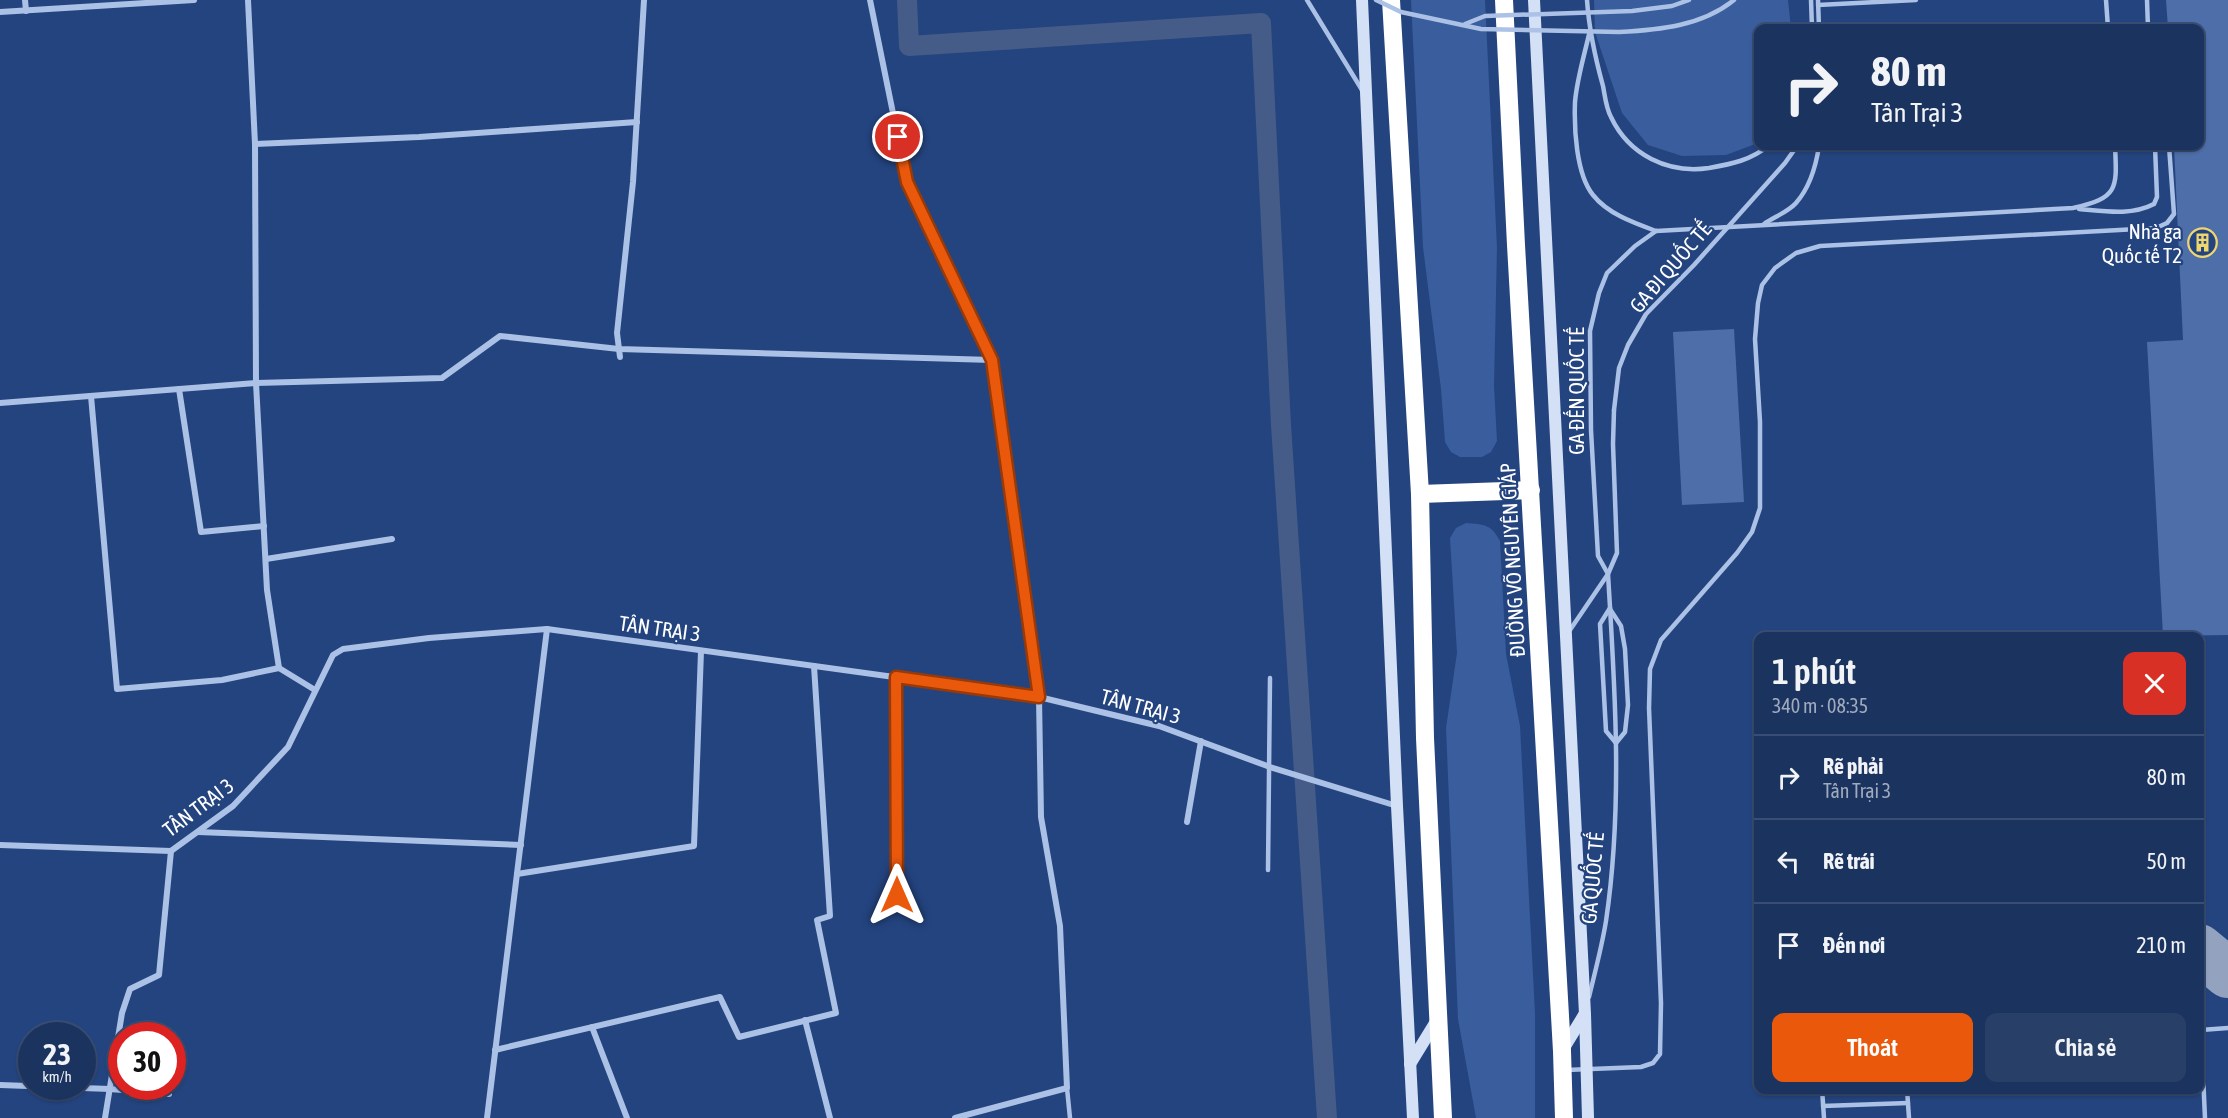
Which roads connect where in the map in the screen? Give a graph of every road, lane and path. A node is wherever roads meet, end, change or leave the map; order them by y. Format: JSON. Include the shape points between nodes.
{"nodes":[{"id":1,"x":25,"y":0,"type":"edge"},
{"id":2,"x":194,"y":0,"type":"edge"},
{"id":3,"x":248,"y":0,"type":"edge"},
{"id":4,"x":644,"y":0,"type":"edge"},
{"id":5,"x":870,"y":0,"type":"edge"},
{"id":6,"x":1307,"y":0,"type":"edge"},
{"id":7,"x":1362,"y":0,"type":"edge"},
{"id":8,"x":1376,"y":0,"type":"edge"},
{"id":9,"x":1391,"y":0,"type":"edge"},
{"id":10,"x":1504,"y":0,"type":"edge"},
{"id":11,"x":1534,"y":0,"type":"edge"},
{"id":12,"x":1587,"y":0,"type":"edge"},
{"id":13,"x":1689,"y":0,"type":"edge"},
{"id":14,"x":1734,"y":0,"type":"edge"},
{"id":15,"x":1811,"y":0,"type":"edge"},
{"id":16,"x":1916,"y":0,"type":"edge"},
{"id":17,"x":2106,"y":0,"type":"edge"},
{"id":18,"x":2147,"y":0,"type":"edge"},
{"id":19,"x":1818,"y":3,"type":"edge"},
{"id":20,"x":26,"y":10,"type":"junction"},
{"id":21,"x":0,"y":12,"type":"edge"},
{"id":22,"x":1465,"y":24,"type":"junction"},
{"id":23,"x":1812,"y":24,"type":"edge"},
{"id":24,"x":1819,"y":24,"type":"edge"},
{"id":25,"x":2108,"y":24,"type":"edge"},
{"id":26,"x":2148,"y":24,"type":"edge"},
{"id":27,"x":1590,"y":30,"type":"junction"},
{"id":28,"x":1366,"y":96,"type":"junction"},
{"id":29,"x":637,"y":122,"type":"junction"},
{"id":30,"x":255,"y":144,"type":"junction"},
{"id":31,"x":1763,"y":150,"type":"edge"},
{"id":32,"x":1794,"y":150,"type":"edge"},
{"id":33,"x":1818,"y":150,"type":"edge"},
{"id":34,"x":2115,"y":150,"type":"edge"},
{"id":35,"x":2155,"y":150,"type":"edge"},
{"id":36,"x":2169,"y":150,"type":"edge"},
{"id":37,"x":2073,"y":208,"type":"junction"},
{"id":38,"x":1761,"y":225,"type":"junction"},
{"id":39,"x":1656,"y":231,"type":"junction"},
{"id":40,"x":619,"y":349,"type":"junction"},
{"id":41,"x":620,"y":357,"type":"dead end"},
{"id":42,"x":992,"y":360,"type":"junction"},
{"id":43,"x":256,"y":383,"type":"junction"},
{"id":44,"x":179,"y":389,"type":"junction"},
{"id":45,"x":90,"y":396,"type":"junction"},
{"id":46,"x":0,"y":403,"type":"edge"},
{"id":47,"x":1531,"y":490,"type":"junction"},
{"id":48,"x":1420,"y":494,"type":"junction"},
{"id":49,"x":264,"y":526,"type":"junction"},
{"id":50,"x":392,"y":539,"type":"dead end"},
{"id":51,"x":266,"y":559,"type":"junction"},
{"id":52,"x":1608,"y":574,"type":"junction"},
{"id":53,"x":1610,"y":608,"type":"junction"},
{"id":54,"x":546,"y":629,"type":"junction"},
{"id":55,"x":1566,"y":636,"type":"junction"},
{"id":56,"x":701,"y":651,"type":"junction"},
{"id":57,"x":814,"y":666,"type":"junction"},
{"id":58,"x":279,"y":668,"type":"junction"},
{"id":59,"x":896,"y":677,"type":"junction"},
{"id":60,"x":1270,"y":678,"type":"dead end"},
{"id":61,"x":315,"y":690,"type":"junction"},
{"id":62,"x":1039,"y":697,"type":"junction"},
{"id":63,"x":1201,"y":741,"type":"junction"},
{"id":64,"x":1616,"y":743,"type":"junction"},
{"id":65,"x":1270,"y":767,"type":"junction"},
{"id":66,"x":1396,"y":806,"type":"junction"},
{"id":67,"x":1187,"y":822,"type":"dead end"},
{"id":68,"x":197,"y":832,"type":"junction"},
{"id":69,"x":520,"y":844,"type":"junction"},
{"id":70,"x":0,"y":845,"type":"edge"},
{"id":71,"x":171,"y":851,"type":"junction"},
{"id":72,"x":1268,"y":870,"type":"dead end"},
{"id":73,"x":517,"y":874,"type":"junction"},
{"id":74,"x":897,"y":895,"type":"dead end"},
{"id":75,"x":1585,"y":1014,"type":"junction"},
{"id":76,"x":1438,"y":1019,"type":"junction"},
{"id":77,"x":805,"y":1020,"type":"junction"},
{"id":78,"x":121,"y":1022,"type":"edge"},
{"id":79,"x":592,"y":1028,"type":"junction"},
{"id":80,"x":2228,"y":1028,"type":"edge"},
{"id":81,"x":2204,"y":1030,"type":"edge"},
{"id":82,"x":495,"y":1050,"type":"junction"},
{"id":83,"x":1562,"y":1051,"type":"junction"},
{"id":84,"x":1410,"y":1064,"type":"junction"},
{"id":85,"x":1586,"y":1069,"type":"junction"},
{"id":86,"x":1563,"y":1071,"type":"junction"},
{"id":87,"x":0,"y":1085,"type":"edge"},
{"id":88,"x":1067,"y":1088,"type":"junction"},
{"id":89,"x":108,"y":1089,"type":"edge"},
{"id":90,"x":1822,"y":1094,"type":"edge"},
{"id":91,"x":1907,"y":1094,"type":"edge"},
{"id":92,"x":2204,"y":1094,"type":"edge"},
{"id":93,"x":108,"y":1100,"type":"edge"},
{"id":94,"x":1908,"y":1103,"type":"junction"},
{"id":95,"x":1823,"y":1106,"type":"junction"},
{"id":96,"x":105,"y":1118,"type":"edge"},
{"id":97,"x":487,"y":1118,"type":"edge"},
{"id":98,"x":627,"y":1118,"type":"edge"},
{"id":99,"x":830,"y":1118,"type":"edge"},
{"id":100,"x":955,"y":1118,"type":"edge"},
{"id":101,"x":1070,"y":1118,"type":"edge"},
{"id":102,"x":1413,"y":1118,"type":"edge"},
{"id":103,"x":1443,"y":1118,"type":"edge"},
{"id":104,"x":1564,"y":1118,"type":"edge"},
{"id":105,"x":1587,"y":1118,"type":"edge"},
{"id":106,"x":1824,"y":1118,"type":"edge"},
{"id":107,"x":1909,"y":1118,"type":"edge"},
{"id":108,"x":2205,"y":1118,"type":"edge"}],
"edges":[{"from":1,"to":20,"type":"street"},
{"from":2,"to":20,"type":"street"},
{"from":3,"to":30,"type":"street"},
{"from":4,"to":29,"type":"street"},
{"from":5,"to":42,"type":"street","via":[[907,182]]},
{"from":6,"to":28,"type":"lane"},
{"from":7,"to":28,"type":"main road"},
{"from":8,"to":22,"type":"lane","bridge":true,"via":[[1401,12]]},
{"from":9,"to":48,"type":"highway"},
{"from":10,"to":47,"type":"highway","name":"ĐƯỜNG VÕ NGUYÊN GIÁP"},
{"from":11,"to":55,"type":"main road"},
{"from":12,"to":27,"type":"lane"},
{"from":13,"to":22,"type":"lane","bridge":true,"via":[[1632,11],[1485,16]]},
{"from":14,"to":22,"type":"lane","bridge":true,"via":[[1693,22],[1642,31],[1480,29]]},
{"from":15,"to":23,"type":"lane"},
{"from":16,"to":19,"type":"lane"},
{"from":17,"to":25,"type":"lane"},
{"from":18,"to":26,"type":"lane"},
{"from":19,"to":24,"type":"lane"},
{"from":20,"to":21,"type":"street"},
{"from":27,"to":31,"type":"lane","via":[[1610,117],[1633,149],[1669,167],[1699,169],[1734,163]]},
{"from":27,"to":39,"type":"lane","via":[[1575,101],[1580,170],[1593,195],[1610,210]]},
{"from":28,"to":66,"type":"main road"},
{"from":29,"to":30,"type":"street"},
{"from":29,"to":40,"type":"street","via":[[617,333]]},
{"from":30,"to":43,"type":"street"},
{"from":32,"to":52,"type":"lane","name":"GA ĐI QUỐC TẾ","bridge":true,"via":[[1647,314],[1628,345],[1619,368],[1614,410],[1617,553]]},
{"from":33,"to":38,"type":"lane","via":[[1807,186],[1795,204]]},
{"from":34,"to":37,"type":"lane","via":[[2116,180],[2112,190],[2096,203]]},
{"from":35,"to":37,"type":"lane","via":[[2154,204],[2143,210],[2112,212]]},
{"from":36,"to":85,"type":"lane","via":[[2174,214],[2156,228],[1820,246],[1796,254],[1775,268],[1762,285],[1755,339],[1760,508],[1752,532],[1737,553],[1661,640],[1650,669],[1648,708],[1660,1054],[1653,1063],[1641,1066]]},
{"from":37,"to":38,"type":"lane"},
{"from":38,"to":39,"type":"lane"},
{"from":39,"to":52,"type":"lane","name":"GA ĐẾN QUỐC TẾ","via":[[1607,273],[1590,331],[1596,533],[1598,556]]},
{"from":40,"to":41,"type":"street"},
{"from":40,"to":42,"type":"street"},
{"from":40,"to":43,"type":"street","via":[[500,336],[442,378]]},
{"from":42,"to":62,"type":"street"},
{"from":43,"to":44,"type":"street"},
{"from":43,"to":49,"type":"street"},
{"from":44,"to":45,"type":"street"},
{"from":44,"to":49,"type":"street","via":[[201,532]]},
{"from":45,"to":46,"type":"street"},
{"from":45,"to":58,"type":"street","via":[[117,689],[222,680]]},
{"from":47,"to":48,"type":"highway"},
{"from":47,"to":83,"type":"highway","name":"ĐƯỜNG VÕ NGUYÊN GIÁP"},
{"from":48,"to":76,"type":"highway","via":[[1425,738]]},
{"from":49,"to":51,"type":"street"},
{"from":50,"to":51,"type":"street"},
{"from":51,"to":58,"type":"street"},
{"from":52,"to":53,"type":"lane","name":"GA QUỐC TẾ"},
{"from":52,"to":55,"type":"lane"},
{"from":53,"to":64,"type":"lane","name":"GA QUỐC TẾ"},
{"from":53,"to":64,"type":"lane","name":"GA QUỐC TẾ","via":[[1600,624],[1606,731]]},
{"from":53,"to":64,"type":"lane","name":"GA QUỐC TẾ","via":[[1621,626],[1628,705],[1625,732]]},
{"from":54,"to":56,"type":"street","name":"TÂN TRẠI 3"},
{"from":54,"to":61,"type":"street","name":"TÂN TRẠI 3","via":[[343,649],[333,655]]},
{"from":54,"to":69,"type":"street"},
{"from":55,"to":75,"type":"main road"},
{"from":56,"to":57,"type":"street","name":"TÂN TRẠI 3"},
{"from":56,"to":73,"type":"street","via":[[694,846]]},
{"from":57,"to":59,"type":"street","name":"TÂN TRẠI 3"},
{"from":57,"to":77,"type":"street","via":[[830,916],[817,920],[836,1012]]},
{"from":58,"to":61,"type":"street"},
{"from":59,"to":62,"type":"street","name":"TÂN TRẠI 3"},
{"from":59,"to":74,"type":"street"},
{"from":60,"to":65,"type":"lane"},
{"from":61,"to":68,"type":"street","name":"TÂN TRẠI 3","via":[[288,747],[233,806]]},
{"from":62,"to":63,"type":"street","name":"TÂN TRẠI 3","via":[[1159,726]]},
{"from":62,"to":88,"type":"street","via":[[1041,817],[1060,926]]},
{"from":63,"to":65,"type":"street","name":"TÂN TRẠI 3"},
{"from":63,"to":67,"type":"street"},
{"from":64,"to":75,"type":"lane","name":"GA QUỐC TẾ","via":[[1614,836],[1606,921]]},
{"from":65,"to":66,"type":"street","name":"TÂN TRẠI 3"},
{"from":65,"to":72,"type":"lane"},
{"from":66,"to":84,"type":"main road"},
{"from":68,"to":69,"type":"street"},
{"from":68,"to":71,"type":"street","name":"TÂN TRẠI 3"},
{"from":69,"to":73,"type":"street"},
{"from":70,"to":71,"type":"street","name":"TÂN TRẠI 3"},
{"from":71,"to":78,"type":"street","via":[[159,975],[130,990]]},
{"from":73,"to":82,"type":"street"},
{"from":75,"to":83,"type":"main road"},
{"from":75,"to":85,"type":"main road"},
{"from":76,"to":84,"type":"main road"},
{"from":76,"to":103,"type":"highway"},
{"from":77,"to":79,"type":"street","via":[[739,1037],[720,997]]},
{"from":77,"to":99,"type":"street"},
{"from":79,"to":82,"type":"street"},
{"from":79,"to":98,"type":"street"},
{"from":80,"to":81,"type":"lane"},
{"from":82,"to":97,"type":"street"},
{"from":83,"to":86,"type":"highway","name":"ĐƯỜNG VÕ NGUYÊN GIÁP"},
{"from":84,"to":102,"type":"main road"},
{"from":85,"to":86,"type":"lane"},
{"from":85,"to":105,"type":"main road"},
{"from":86,"to":104,"type":"highway","name":"ĐƯỜNG VÕ NGUYÊN GIÁP"},
{"from":87,"to":89,"type":"street"},
{"from":88,"to":100,"type":"street"},
{"from":88,"to":101,"type":"lane"},
{"from":90,"to":95,"type":"lane"},
{"from":91,"to":94,"type":"lane"},
{"from":92,"to":108,"type":"lane"},
{"from":93,"to":96,"type":"street"},
{"from":94,"to":95,"type":"lane"},
{"from":94,"to":107,"type":"lane"},
{"from":95,"to":106,"type":"lane"}]}
